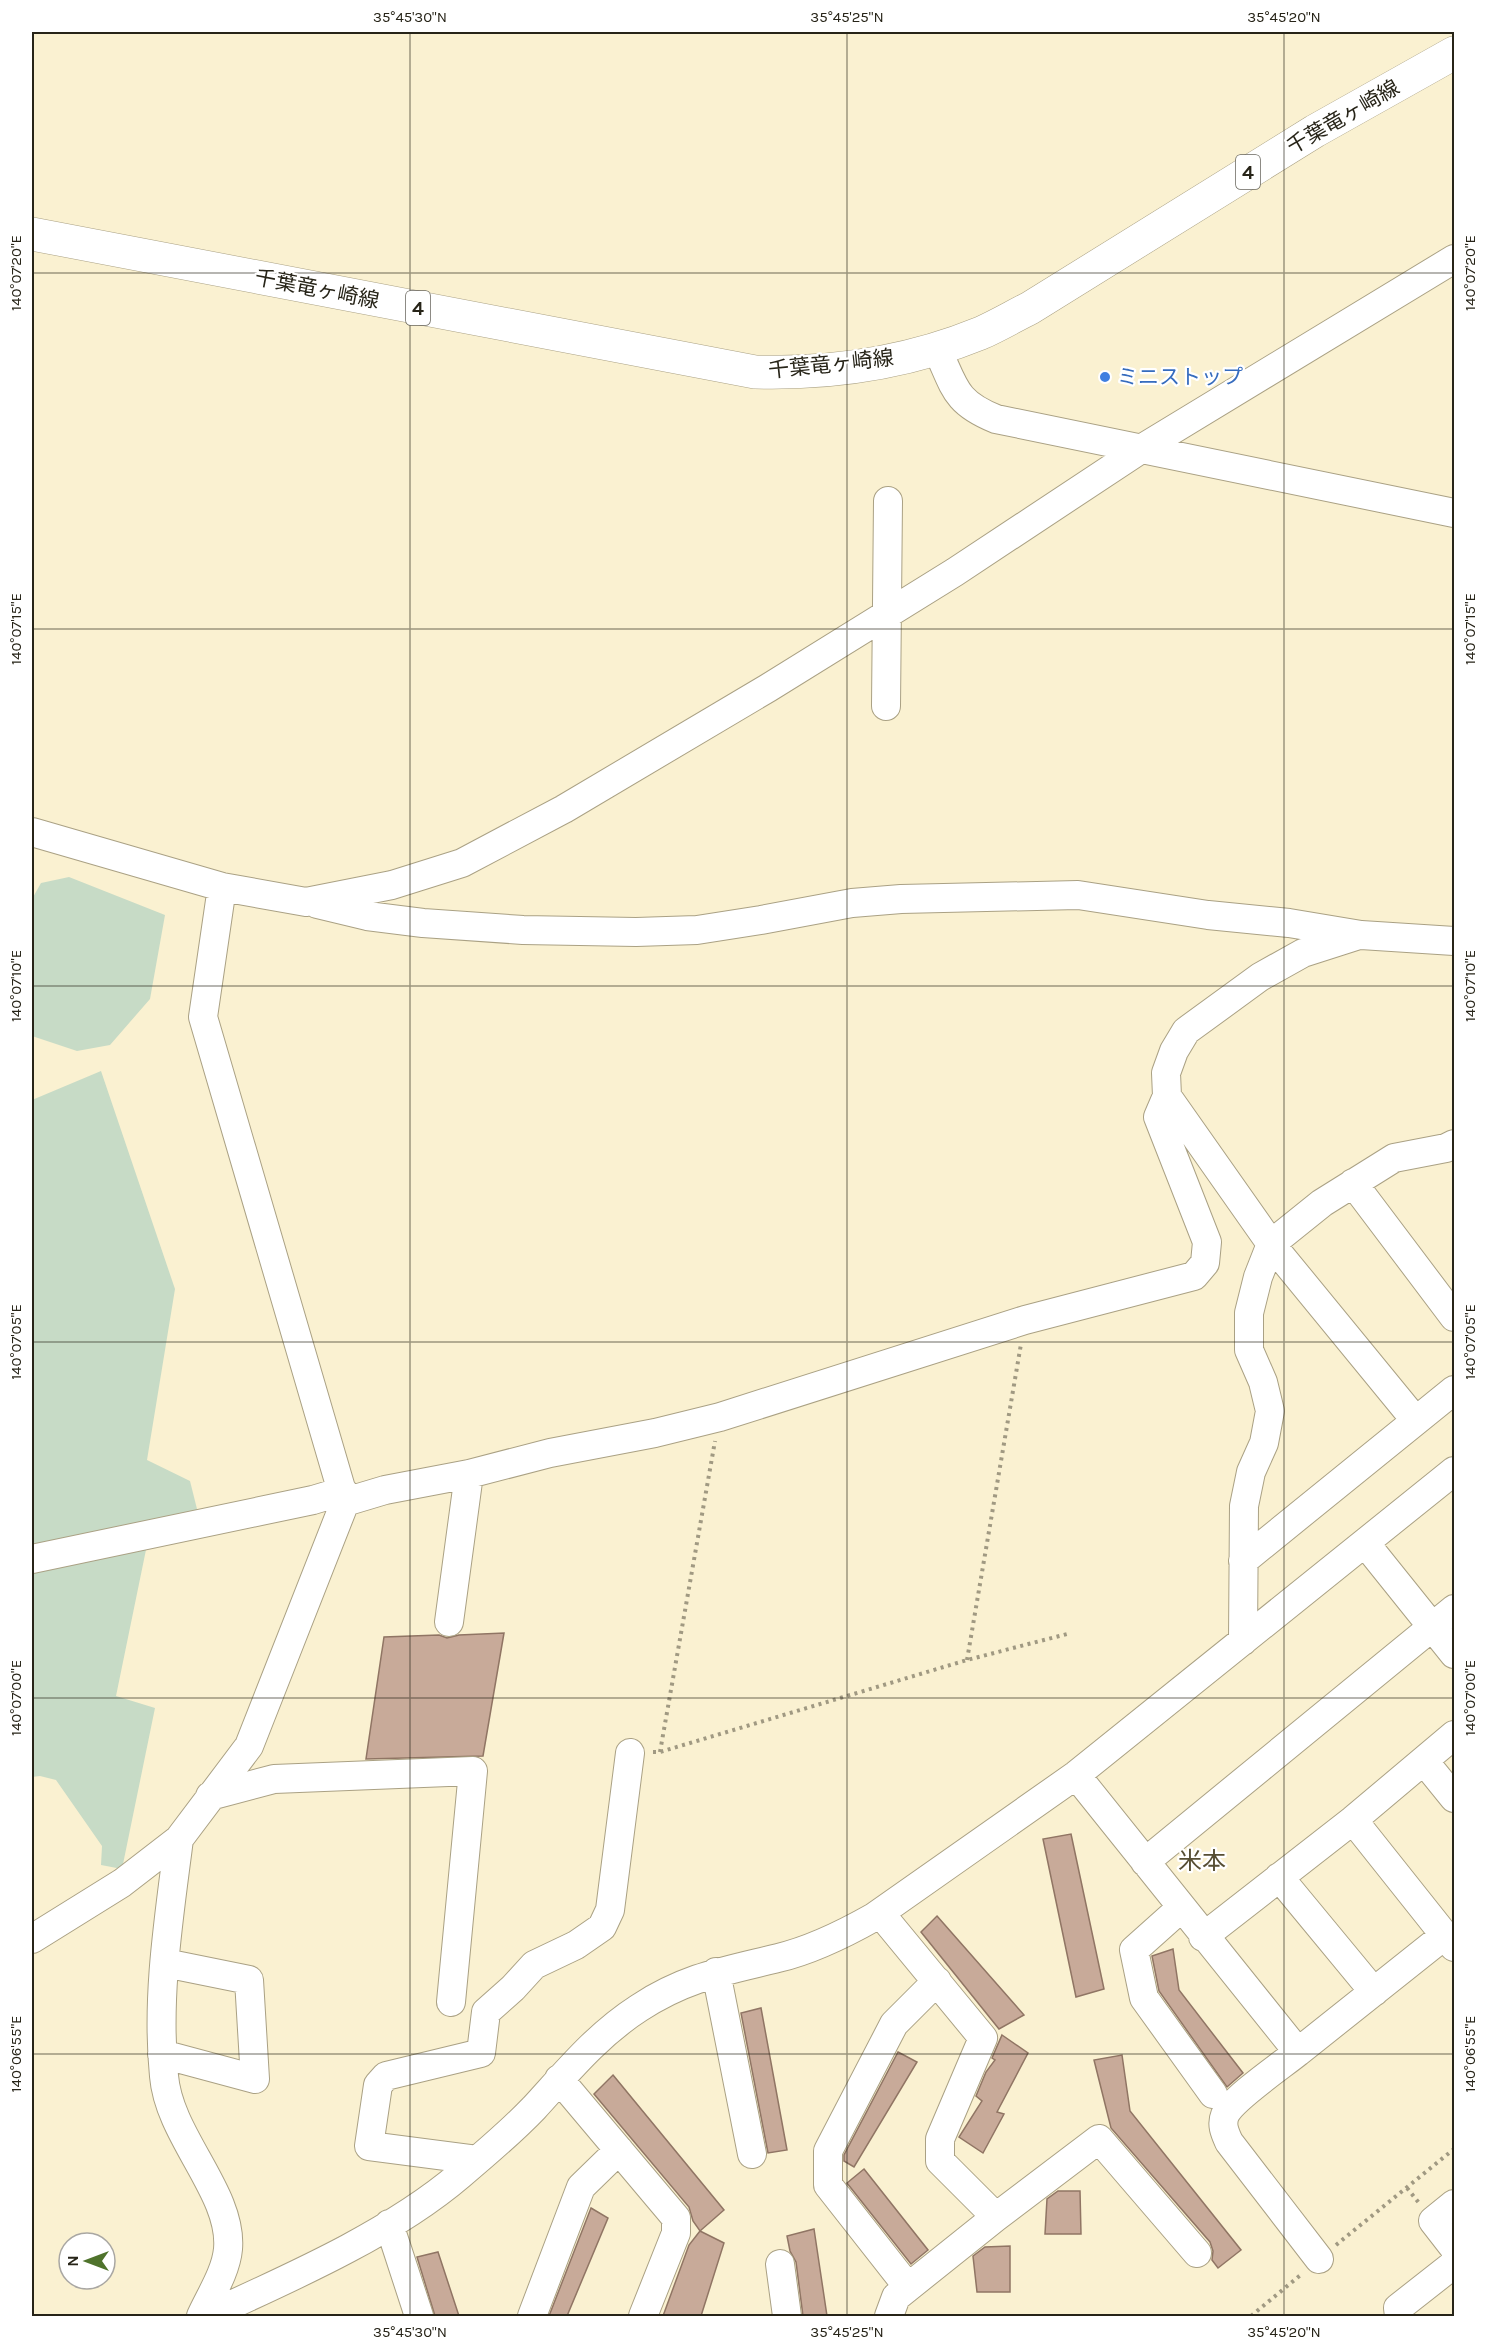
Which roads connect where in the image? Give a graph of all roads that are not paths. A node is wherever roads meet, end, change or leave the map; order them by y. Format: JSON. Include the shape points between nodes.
{"nodes":[{"id":1,"x":1455,"y":53,"type":"edge"},
{"id":2,"x":32,"y":234,"type":"edge"},
{"id":3,"x":1455,"y":259,"type":"edge"},
{"id":4,"x":937,"y":349,"type":"junction"},
{"id":5,"x":1141,"y":449,"type":"junction"},
{"id":6,"x":888,"y":501,"type":"dead end"},
{"id":7,"x":1455,"y":513,"type":"edge"},
{"id":8,"x":886,"y":614,"type":"junction"},
{"id":9,"x":886,"y":706,"type":"dead end"},
{"id":10,"x":32,"y":832,"type":"edge"},
{"id":11,"x":222,"y":887,"type":"junction"},
{"id":12,"x":306,"y":902,"type":"junction"},
{"id":13,"x":1361,"y":935,"type":"junction"},
{"id":14,"x":1455,"y":941,"type":"edge"},
{"id":15,"x":1167,"y":1096,"type":"junction"},
{"id":16,"x":1452,"y":1150,"type":"edge"},
{"id":17,"x":1353,"y":1183,"type":"junction"},
{"id":18,"x":1271,"y":1244,"type":"junction"},
{"id":19,"x":1455,"y":1317,"type":"edge"},
{"id":20,"x":1455,"y":1390,"type":"edge"},
{"id":21,"x":1416,"y":1421,"type":"junction"},
{"id":22,"x":1455,"y":1471,"type":"edge"},
{"id":23,"x":469,"y":1474,"type":"junction"},
{"id":24,"x":344,"y":1496,"type":"junction"},
{"id":25,"x":1365,"y":1543,"type":"junction"},
{"id":26,"x":32,"y":1559,"type":"edge"},
{"id":27,"x":1243,"y":1561,"type":"junction"},
{"id":28,"x":1455,"y":1609,"type":"edge"},
{"id":29,"x":449,"y":1622,"type":"dead end"},
{"id":30,"x":1432,"y":1626,"type":"junction"},
{"id":31,"x":1243,"y":1641,"type":"junction"},
{"id":32,"x":1455,"y":1654,"type":"edge"},
{"id":33,"x":1455,"y":1735,"type":"edge"},
{"id":34,"x":630,"y":1753,"type":"road end"},
{"id":35,"x":1424,"y":1761,"type":"junction"},
{"id":36,"x":1076,"y":1775,"type":"junction"},
{"id":37,"x":210,"y":1796,"type":"junction"},
{"id":38,"x":1455,"y":1798,"type":"edge"},
{"id":39,"x":1353,"y":1820,"type":"junction"},
{"id":40,"x":179,"y":1839,"type":"junction"},
{"id":41,"x":1144,"y":1862,"type":"junction"},
{"id":42,"x":1279,"y":1877,"type":"junction"},
{"id":43,"x":1181,"y":1908,"type":"junction"},
{"id":44,"x":880,"y":1913,"type":"junction"},
{"id":45,"x":1203,"y":1936,"type":"junction"},
{"id":46,"x":32,"y":1939,"type":"edge"},
{"id":47,"x":1450,"y":1941,"type":"edge"},
{"id":48,"x":165,"y":1964,"type":"junction"},
{"id":49,"x":716,"y":1972,"type":"junction"},
{"id":50,"x":937,"y":1981,"type":"junction"},
{"id":51,"x":1374,"y":1992,"type":"junction"},
{"id":52,"x":451,"y":2002,"type":"dead end"},
{"id":53,"x":1298,"y":2052,"type":"junction"},
{"id":54,"x":162,"y":2055,"type":"junction"},
{"id":55,"x":559,"y":2079,"type":"junction"},
{"id":56,"x":1214,"y":2094,"type":"dead end"},
{"id":57,"x":618,"y":2150,"type":"junction"},
{"id":58,"x":752,"y":2154,"type":"dead end"},
{"id":59,"x":477,"y":2160,"type":"junction"},
{"id":60,"x":1455,"y":2204,"type":"edge"},
{"id":61,"x":996,"y":2217,"type":"junction"},
{"id":62,"x":390,"y":2224,"type":"junction"},
{"id":63,"x":1455,"y":2248,"type":"edge"},
{"id":64,"x":1197,"y":2253,"type":"dead end"},
{"id":65,"x":1319,"y":2259,"type":"road end"},
{"id":66,"x":780,"y":2264,"type":"dead end"},
{"id":67,"x":1455,"y":2264,"type":"edge"},
{"id":68,"x":908,"y":2287,"type":"junction"},
{"id":69,"x":247,"y":2309,"type":"edge"},
{"id":70,"x":201,"y":2316,"type":"edge"},
{"id":71,"x":207,"y":2316,"type":"edge"},
{"id":72,"x":419,"y":2316,"type":"edge"},
{"id":73,"x":532,"y":2316,"type":"edge"},
{"id":74,"x":643,"y":2316,"type":"edge"},
{"id":75,"x":787,"y":2316,"type":"edge"},
{"id":76,"x":890,"y":2316,"type":"edge"},
{"id":77,"x":1399,"y":2316,"type":"edge"}],
"edges":[{"from":1,"to":4,"type":"main road","name":"千葉竜ヶ崎線","number":"4","via":[[1315,131],[1030,308],[982,333]]},
{"from":2,"to":4,"type":"main road","name":"千葉竜ヶ崎線","number":"4","via":[[755,372],[846,367]]},
{"from":3,"to":5,"type":"street"},
{"from":4,"to":5,"type":"street","via":[[960,398],[978,412]]},
{"from":5,"to":7,"type":"street"},
{"from":5,"to":8,"type":"street"},
{"from":6,"to":8,"type":"street"},
{"from":8,"to":9,"type":"street"},
{"from":8,"to":12,"type":"street","via":[[564,809],[462,863],[392,885]]},
{"from":10,"to":11,"type":"street"},
{"from":11,"to":12,"type":"street"},
{"from":11,"to":24,"type":"street","via":[[203,1017]]},
{"from":12,"to":13,"type":"street","via":[[367,916],[423,923],[636,932],[698,930],[852,903],[993,895],[1078,895]]},
{"from":13,"to":14,"type":"street"},
{"from":13,"to":15,"type":"street","via":[[1303,953],[1260,977],[1186,1031],[1166,1073]]},
{"from":15,"to":18,"type":"street"},
{"from":15,"to":23,"type":"street","via":[[1158,1118],[1208,1242],[1205,1263],[1194,1276],[1025,1320],[720,1417]]},
{"from":16,"to":17,"type":"street","via":[[1394,1158]]},
{"from":17,"to":18,"type":"street"},
{"from":17,"to":19,"type":"street"},
{"from":18,"to":21,"type":"street"},
{"from":18,"to":27,"type":"street","via":[[1249,1313],[1249,1350],[1270,1411],[1244,1506]]},
{"from":20,"to":21,"type":"street"},
{"from":21,"to":27,"type":"street"},
{"from":22,"to":25,"type":"street"},
{"from":23,"to":24,"type":"street"},
{"from":23,"to":29,"type":"street"},
{"from":24,"to":26,"type":"street"},
{"from":24,"to":37,"type":"street","via":[[249,1746]]},
{"from":25,"to":30,"type":"street"},
{"from":25,"to":31,"type":"street"},
{"from":27,"to":31,"type":"street"},
{"from":28,"to":30,"type":"street"},
{"from":30,"to":32,"type":"street"},
{"from":30,"to":41,"type":"street"},
{"from":31,"to":36,"type":"street"},
{"from":33,"to":35,"type":"street"},
{"from":34,"to":59,"type":"street","via":[[610,1910],[602,1927],[576,1945],[534,1965],[486,2012],[481,2053],[386,2076],[378,2085],[369,2146]]},
{"from":35,"to":38,"type":"street"},
{"from":35,"to":39,"type":"street"},
{"from":36,"to":41,"type":"street"},
{"from":36,"to":44,"type":"street"},
{"from":37,"to":40,"type":"street"},
{"from":37,"to":52,"type":"street","via":[[274,1779],[474,1771]]},
{"from":39,"to":42,"type":"street"},
{"from":39,"to":47,"type":"street"},
{"from":40,"to":46,"type":"street","via":[[122,1883]]},
{"from":40,"to":48,"type":"street"},
{"from":41,"to":43,"type":"street"},
{"from":42,"to":45,"type":"street"},
{"from":42,"to":51,"type":"street"},
{"from":43,"to":45,"type":"street"},
{"from":43,"to":56,"type":"street","via":[[1134,1950],[1144,1998]]},
{"from":44,"to":49,"type":"street","via":[[842,1935],[780,1958]]},
{"from":44,"to":50,"type":"street"},
{"from":45,"to":53,"type":"street"},
{"from":47,"to":51,"type":"street"},
{"from":48,"to":54,"type":"street"},
{"from":48,"to":54,"type":"street","via":[[249,1980],[255,2079]]},
{"from":49,"to":55,"type":"street","via":[[669,1989],[637,2009],[600,2038]]},
{"from":49,"to":58,"type":"street"},
{"from":50,"to":61,"type":"street","via":[[983,2038],[940,2139],[940,2161]]},
{"from":50,"to":68,"type":"street","via":[[894,2024],[828,2151],[828,2185]]},
{"from":51,"to":53,"type":"street"},
{"from":53,"to":65,"type":"street","via":[[1238,2099],[1226,2113],[1223,2128],[1228,2142]]},
{"from":54,"to":70,"type":"street","via":[[167,2099],[226,2223],[228,2249]]},
{"from":55,"to":57,"type":"street"},
{"from":55,"to":59,"type":"street","via":[[534,2108]]},
{"from":57,"to":73,"type":"street","via":[[581,2187]]},
{"from":57,"to":74,"type":"street","via":[[676,2218],[676,2233]]},
{"from":59,"to":62,"type":"street"},
{"from":60,"to":63,"type":"street","via":[[1433,2221]]},
{"from":61,"to":64,"type":"street","via":[[1099,2139]]},
{"from":61,"to":68,"type":"street"},
{"from":62,"to":69,"type":"street"},
{"from":62,"to":72,"type":"street"},
{"from":66,"to":75,"type":"street"},
{"from":67,"to":77,"type":"street","via":[[1398,2308]]},
{"from":68,"to":76,"type":"street","via":[[896,2297]]},
{"from":69,"to":71,"type":"street"}]}
